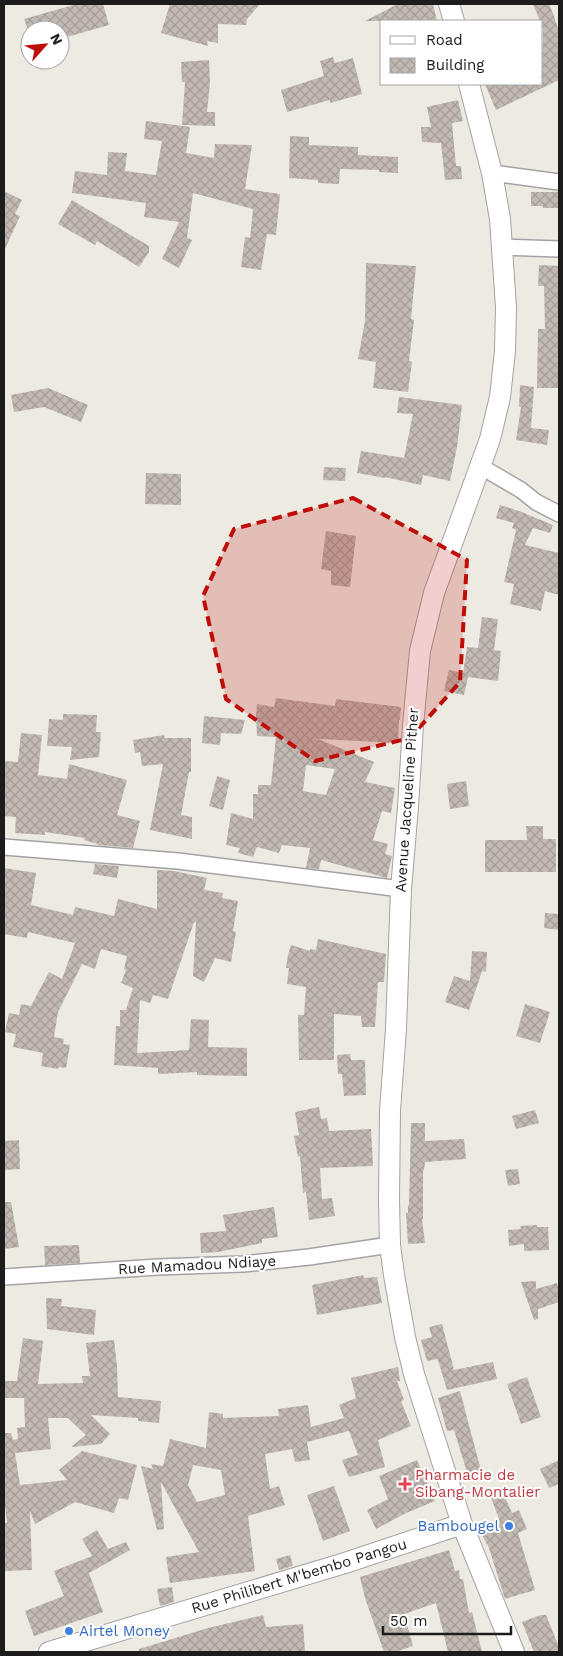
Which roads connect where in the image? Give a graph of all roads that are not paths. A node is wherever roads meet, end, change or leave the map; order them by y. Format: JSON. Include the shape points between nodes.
{"nodes":[{"id":1,"x":449,"y":4,"type":"edge"},
{"id":2,"x":454,"y":20,"type":"edge"},
{"id":3,"x":469,"y":85,"type":"edge"},
{"id":4,"x":492,"y":173,"type":"junction"},
{"id":5,"x":559,"y":182,"type":"edge"},
{"id":6,"x":503,"y":247,"type":"junction"},
{"id":7,"x":559,"y":249,"type":"edge"},
{"id":8,"x":480,"y":466,"type":"junction"},
{"id":9,"x":559,"y":514,"type":"edge"},
{"id":10,"x":4,"y":847,"type":"edge"},
{"id":11,"x":401,"y":889,"type":"junction"},
{"id":12,"x":390,"y":1246,"type":"junction"},
{"id":13,"x":4,"y":1277,"type":"edge"},
{"id":14,"x":462,"y":1524,"type":"junction"},
{"id":15,"x":49,"y":1652,"type":"edge"},
{"id":16,"x":514,"y":1652,"type":"edge"}],
"edges":[{"from":1,"to":2,"type":"street"},
{"from":3,"to":4,"type":"street","name":"Avenue Jacqueline Pither"},
{"from":4,"to":5,"type":"street"},
{"from":4,"to":6,"type":"street","name":"Avenue Jacqueline Pither"},
{"from":6,"to":7,"type":"street"},
{"from":6,"to":8,"type":"street","name":"Avenue Jacqueline Pither","via":[[506,329],[503,374],[496,417]]},
{"from":8,"to":9,"type":"street"},
{"from":8,"to":11,"type":"street","name":"Avenue Jacqueline Pither","via":[[434,593],[420,651]]},
{"from":10,"to":11,"type":"street","via":[[178,861]]},
{"from":11,"to":12,"type":"street","name":"Avenue Jacqueline Pither","via":[[390,1111]]},
{"from":12,"to":13,"type":"street","name":"Rue Mamadou Ndiaye","via":[[243,1264]]},
{"from":12,"to":14,"type":"street","name":"Avenue Jacqueline Pither","via":[[414,1374]]},
{"from":14,"to":15,"type":"street","name":"Rue Philibert M'bembo Pangou"},
{"from":14,"to":16,"type":"street","name":"Avenue Jacqueline Pither"}]}
